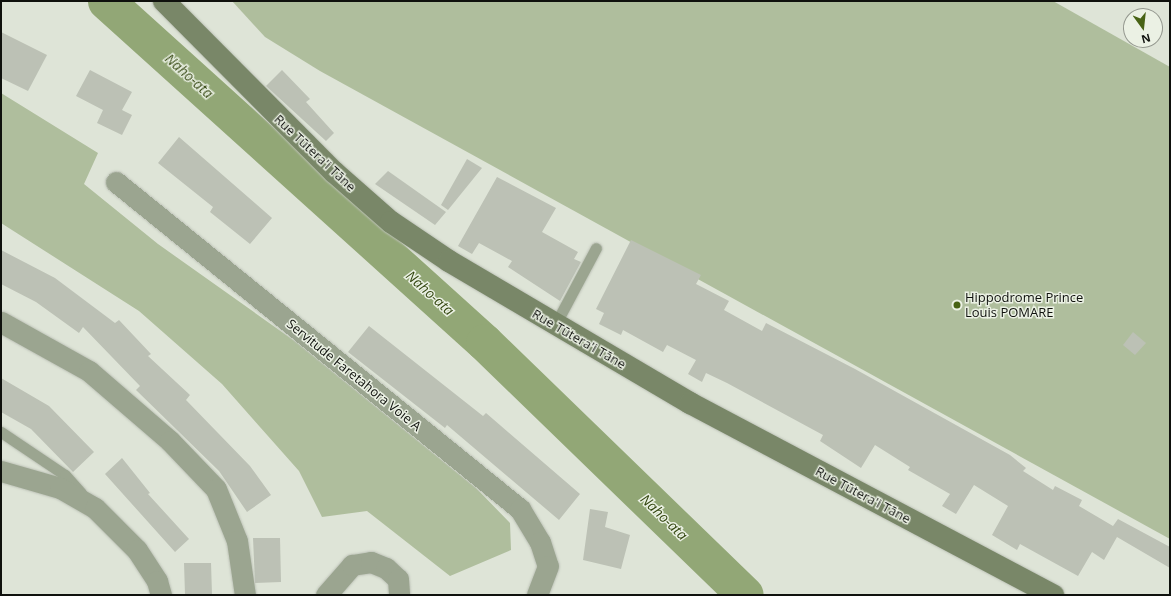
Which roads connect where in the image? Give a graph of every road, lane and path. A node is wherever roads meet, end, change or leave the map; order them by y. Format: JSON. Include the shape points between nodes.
{"nodes":[{"id":1,"x":164,"y":1,"type":"edge"},
{"id":2,"x":116,"y":182,"type":"dead end"},
{"id":3,"x":596,"y":248,"type":"dead end"},
{"id":4,"x":1,"y":322,"type":"edge"},
{"id":5,"x":555,"y":325,"type":"junction"},
{"id":6,"x":1,"y":432,"type":"edge"},
{"id":7,"x":1,"y":471,"type":"edge"},
{"id":8,"x":95,"y":508,"type":"junction"},
{"id":9,"x":161,"y":595,"type":"edge"},
{"id":10,"x":245,"y":595,"type":"edge"},
{"id":11,"x":326,"y":595,"type":"edge"},
{"id":12,"x":399,"y":595,"type":"edge"},
{"id":13,"x":536,"y":595,"type":"edge"},
{"id":14,"x":1053,"y":595,"type":"edge"}],
"edges":[{"from":1,"to":5,"type":"street","name":"Rue Tūtera'i Tāne","via":[[280,120],[391,222]]},
{"from":2,"to":13,"type":"street","name":"Servitude Faretahora Voie A","via":[[520,510],[540,542],[548,566]]},
{"from":3,"to":5,"type":"lane"},
{"from":4,"to":10,"type":"street","via":[[89,371],[170,441],[216,489],[237,541]]},
{"from":5,"to":14,"type":"street","name":"Rue Tūtera'i Tāne","via":[[690,403]]},
{"from":6,"to":8,"type":"lane","via":[[65,475]]},
{"from":7,"to":8,"type":"street","via":[[60,488]]},
{"from":8,"to":9,"type":"street","via":[[136,550],[157,581]]},
{"from":11,"to":12,"type":"street","via":[[338,577],[352,565],[371,562],[386,568],[398,579]]}]}
